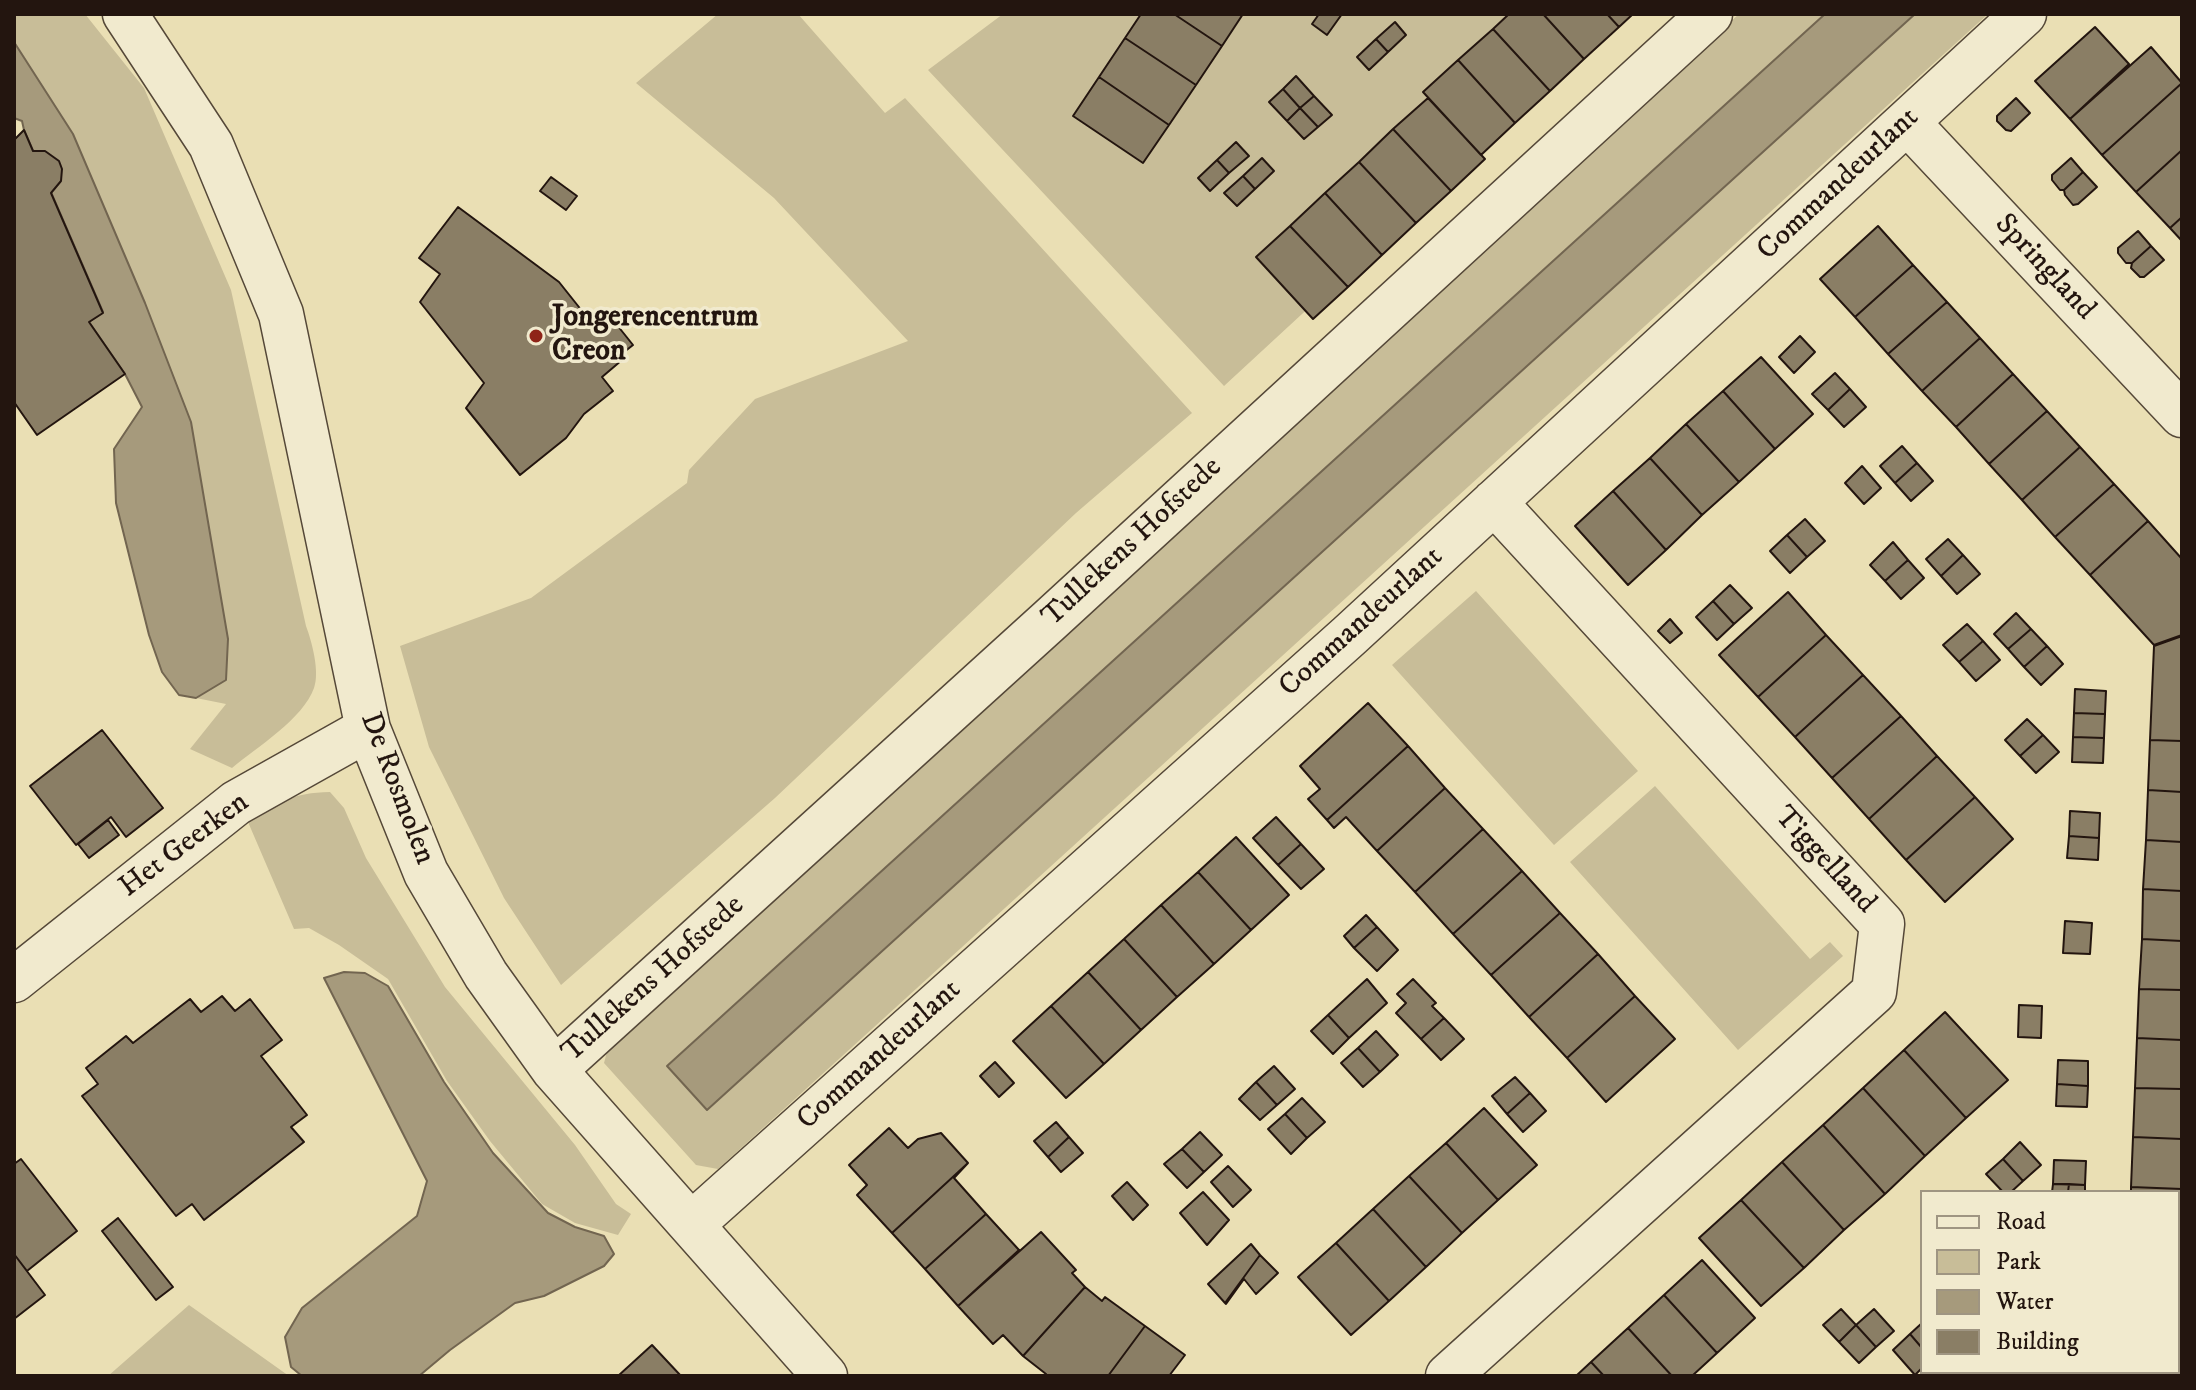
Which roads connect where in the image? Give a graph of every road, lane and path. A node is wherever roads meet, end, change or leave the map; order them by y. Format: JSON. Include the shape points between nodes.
{"nodes":[{"id":1,"x":125,"y":14,"type":"edge"},
{"id":2,"x":1710,"y":14,"type":"edge"},
{"id":3,"x":2024,"y":14,"type":"edge"},
{"id":4,"x":1907,"y":122,"type":"junction"},
{"id":5,"x":2182,"y":415,"type":"edge"},
{"id":6,"x":1494,"y":502,"type":"junction"},
{"id":7,"x":368,"y":729,"type":"junction"},
{"id":8,"x":14,"y":980,"type":"edge"},
{"id":9,"x":554,"y":1070,"type":"junction"},
{"id":10,"x":692,"y":1224,"type":"junction"},
{"id":11,"x":825,"y":1376,"type":"edge"},
{"id":12,"x":1448,"y":1376,"type":"edge"}],
"edges":[{"from":1,"to":7,"type":"street","name":"De Rosmolen","via":[[211,145],[281,314]]},
{"from":2,"to":9,"type":"street","name":"Tullekens Hofstede"},
{"from":3,"to":4,"type":"street","name":"Commandeurlant"},
{"from":4,"to":5,"type":"street","name":"Springland"},
{"from":4,"to":6,"type":"street","name":"Commandeurlant"},
{"from":6,"to":10,"type":"street","name":"Commandeurlant"},
{"from":6,"to":12,"type":"street","name":"Tiggelland","via":[[1882,924],[1874,992]]},
{"from":7,"to":8,"type":"street","name":"Het Geerken","via":[[236,803]]},
{"from":7,"to":9,"type":"street","name":"De Rosmolen","via":[[426,873],[486,975]]},
{"from":9,"to":10,"type":"street","name":"De Rosmolen"},
{"from":10,"to":11,"type":"street","name":"De Rosmolen"}]}
